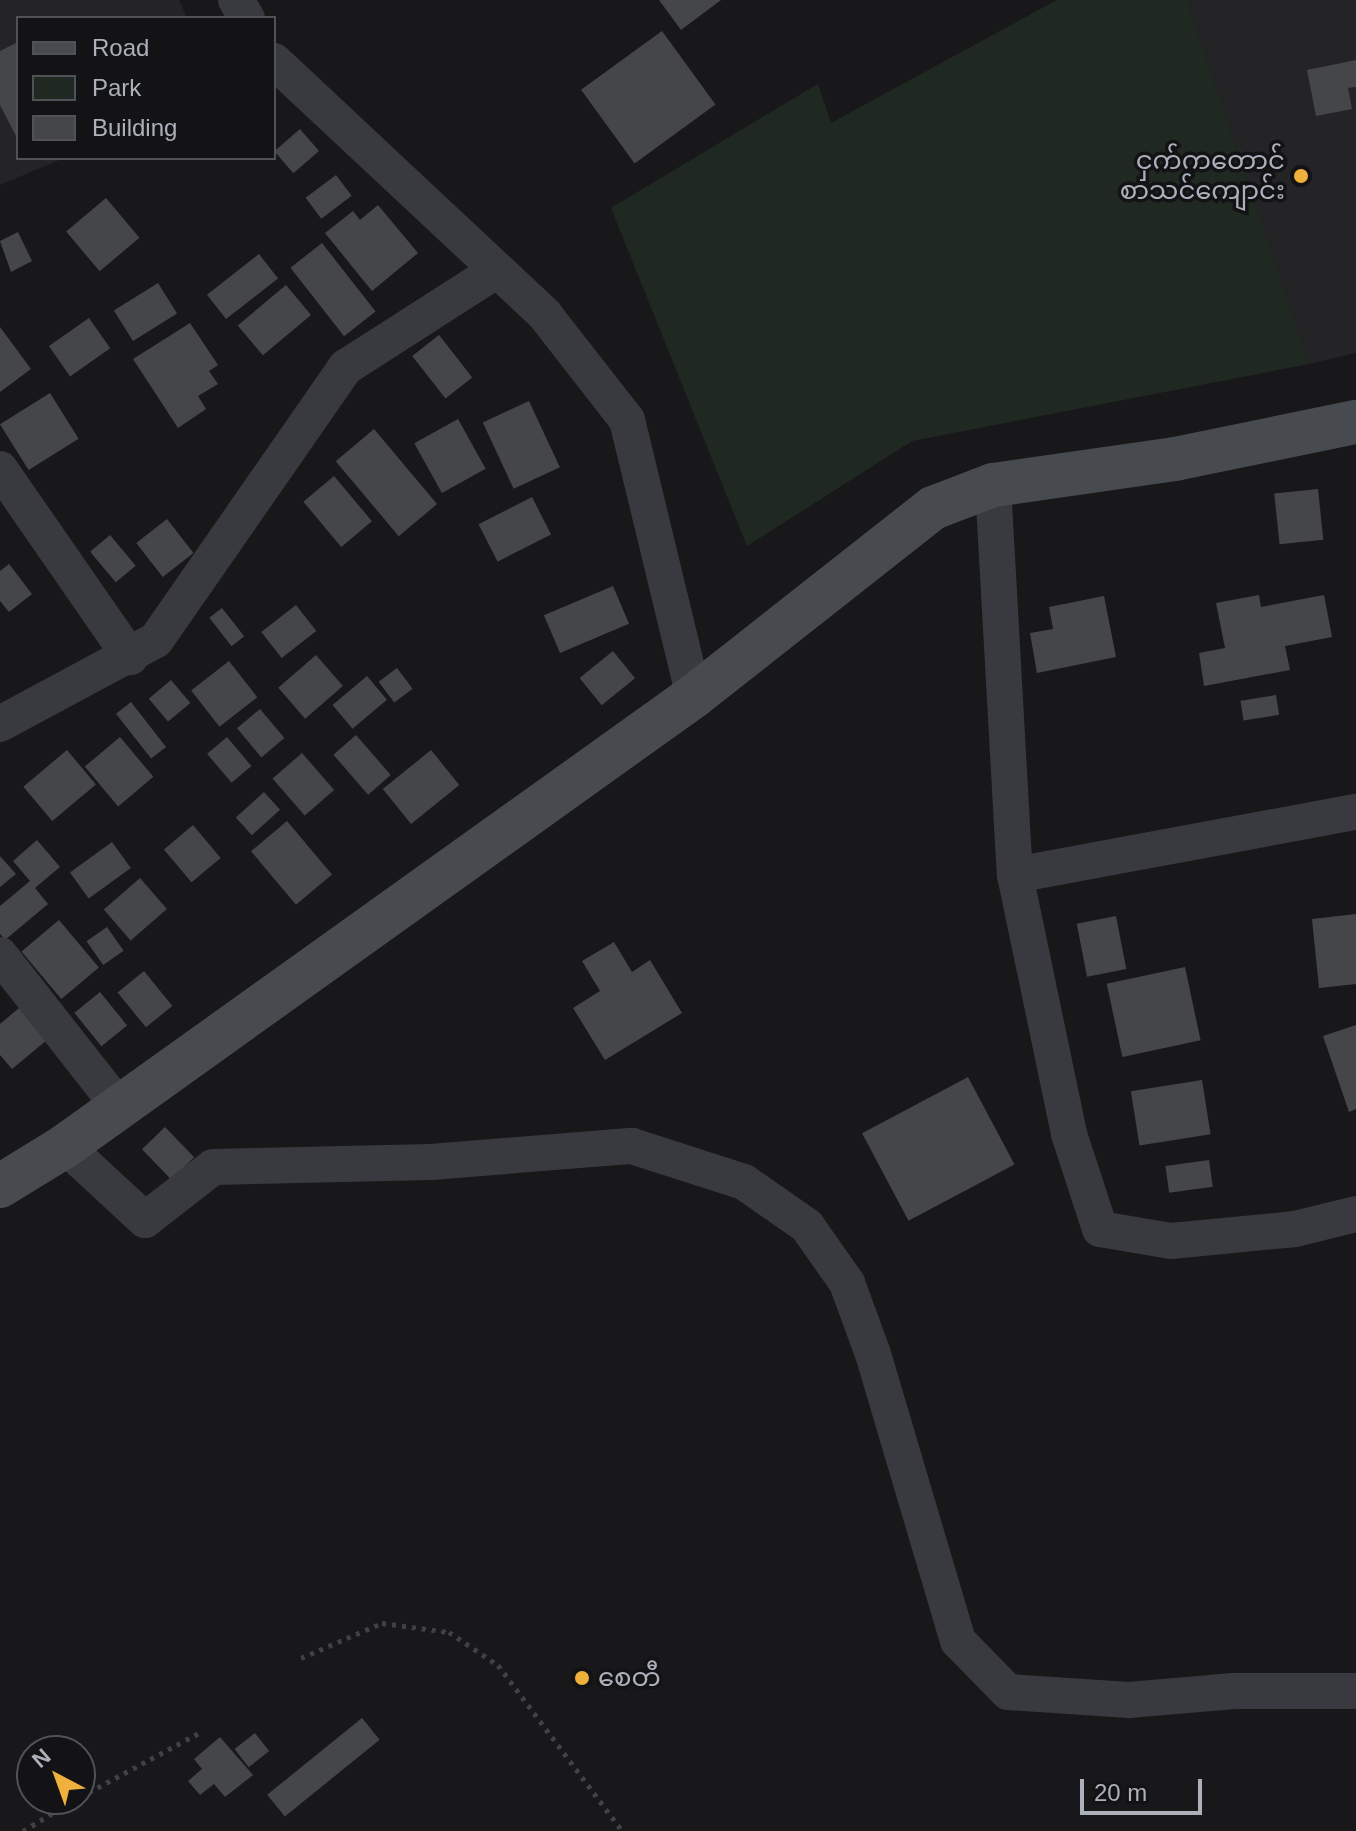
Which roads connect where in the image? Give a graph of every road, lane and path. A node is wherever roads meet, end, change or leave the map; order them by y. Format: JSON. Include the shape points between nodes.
{"nodes":[{"id":1,"x":276,"y":63,"type":"edge"},
{"id":2,"x":497,"y":270,"type":"junction"},
{"id":3,"x":1356,"y":422,"type":"edge"},
{"id":4,"x":0,"y":469,"type":"edge"},
{"id":5,"x":993,"y":485,"type":"junction"},
{"id":6,"x":130,"y":657,"type":"junction"},
{"id":7,"x":694,"y":696,"type":"junction"},
{"id":8,"x":0,"y":724,"type":"edge"},
{"id":9,"x":1356,"y":812,"type":"edge"},
{"id":10,"x":1015,"y":875,"type":"junction"},
{"id":11,"x":0,"y":955,"type":"edge"},
{"id":12,"x":119,"y":1107,"type":"junction"},
{"id":13,"x":65,"y":1146,"type":"junction"},
{"id":14,"x":0,"y":1186,"type":"edge"},
{"id":15,"x":1356,"y":1214,"type":"edge"},
{"id":16,"x":301,"y":1658,"type":"dead end"},
{"id":17,"x":1356,"y":1691,"type":"edge"},
{"id":18,"x":199,"y":1733,"type":"dead end"},
{"id":19,"x":96,"y":1788,"type":"edge"},
{"id":20,"x":50,"y":1815,"type":"edge"},
{"id":21,"x":23,"y":1831,"type":"edge"},
{"id":22,"x":622,"y":1831,"type":"edge"}],
"edges":[{"from":1,"to":2,"type":"street"},
{"from":2,"to":6,"type":"street","via":[[346,367],[156,640]]},
{"from":2,"to":7,"type":"street","via":[[545,315],[627,420]]},
{"from":3,"to":5,"type":"main road","via":[[1175,459]]},
{"from":4,"to":6,"type":"street"},
{"from":5,"to":7,"type":"main road","via":[[933,508]]},
{"from":5,"to":10,"type":"street"},
{"from":6,"to":8,"type":"street"},
{"from":7,"to":12,"type":"main road"},
{"from":9,"to":10,"type":"street"},
{"from":10,"to":15,"type":"street","via":[[1069,1134],[1100,1229],[1171,1241],[1295,1229]]},
{"from":11,"to":12,"type":"street"},
{"from":12,"to":13,"type":"main road"},
{"from":13,"to":14,"type":"main road"},
{"from":13,"to":17,"type":"street","via":[[145,1220],[213,1167],[431,1162],[632,1146],[744,1182],[807,1226],[847,1283],[958,1641],[1008,1692],[1129,1700],[1234,1691]]},
{"from":16,"to":22,"type":"path","via":[[382,1623],[449,1632],[498,1665]]},
{"from":18,"to":19,"type":"path"},
{"from":20,"to":21,"type":"path"}]}
